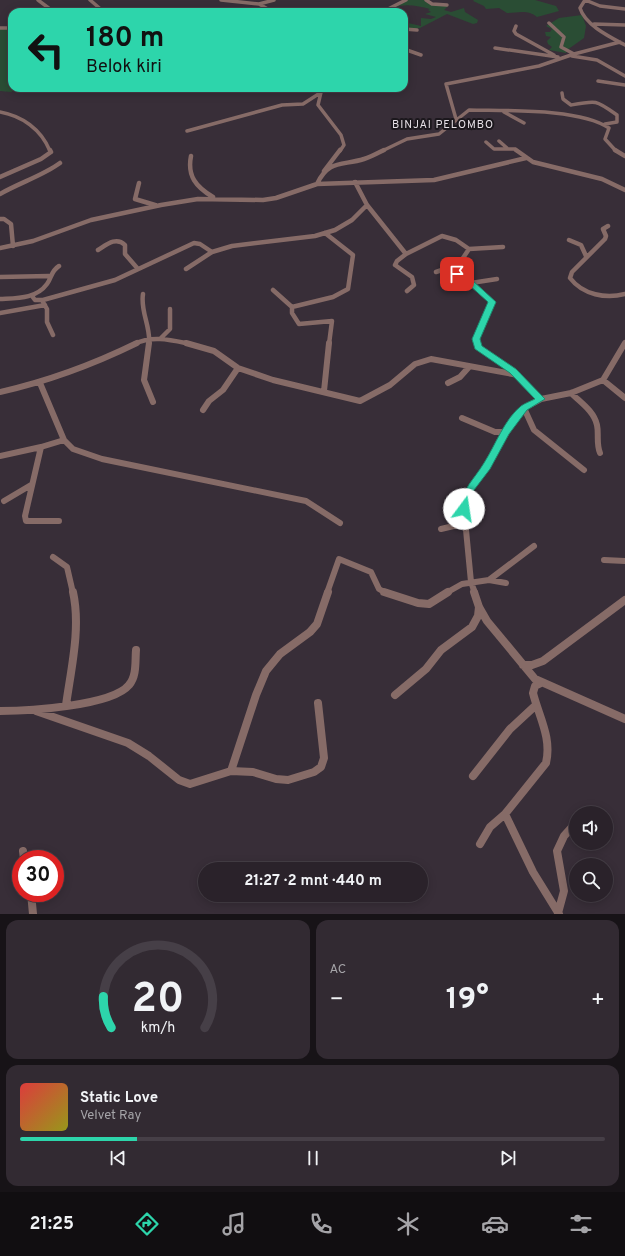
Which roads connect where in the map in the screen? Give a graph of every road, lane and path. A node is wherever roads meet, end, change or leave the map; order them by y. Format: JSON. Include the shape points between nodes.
{"nodes":[{"id":1,"x":38,"y":0,"type":"edge"},
{"id":2,"x":90,"y":0,"type":"edge"},
{"id":3,"x":221,"y":0,"type":"edge"},
{"id":4,"x":274,"y":0,"type":"edge"},
{"id":5,"x":406,"y":0,"type":"edge"},
{"id":6,"x":426,"y":0,"type":"edge"},
{"id":7,"x":585,"y":0,"type":"edge"},
{"id":8,"x":259,"y":4,"type":"junction"},
{"id":9,"x":447,"y":4,"type":"dead end"},
{"id":10,"x":49,"y":8,"type":"edge"},
{"id":11,"x":99,"y":8,"type":"edge"},
{"id":12,"x":266,"y":8,"type":"edge"},
{"id":13,"x":390,"y":8,"type":"edge"},
{"id":14,"x":625,"y":9,"type":"edge"},
{"id":15,"x":549,"y":23,"type":"dead end"},
{"id":16,"x":593,"y":23,"type":"junction"},
{"id":17,"x":625,"y":25,"type":"edge"},
{"id":18,"x":516,"y":26,"type":"dead end"},
{"id":19,"x":408,"y":29,"type":"edge"},
{"id":20,"x":417,"y":30,"type":"dead end"},
{"id":21,"x":620,"y":42,"type":"junction"},
{"id":22,"x":625,"y":44,"type":"edge"},
{"id":23,"x":495,"y":48,"type":"dead end"},
{"id":24,"x":408,"y":50,"type":"edge"},
{"id":25,"x":421,"y":55,"type":"dead end"},
{"id":26,"x":572,"y":55,"type":"junction"},
{"id":27,"x":559,"y":58,"type":"junction"},
{"id":28,"x":625,"y":76,"type":"edge"},
{"id":29,"x":598,"y":81,"type":"dead end"},
{"id":30,"x":625,"y":85,"type":"edge"},
{"id":31,"x":320,"y":93,"type":"joint"},
{"id":32,"x":562,"y":93,"type":"dead end"},
{"id":33,"x":0,"y":112,"type":"edge"},
{"id":34,"x":503,"y":112,"type":"junction"},
{"id":35,"x":456,"y":118,"type":"junction"},
{"id":36,"x":524,"y":123,"type":"dead end"},
{"id":37,"x":605,"y":124,"type":"junction"},
{"id":38,"x":187,"y":131,"type":"dead end"},
{"id":39,"x":499,"y":140,"type":"dead end"},
{"id":40,"x":486,"y":142,"type":"dead end"},
{"id":41,"x":507,"y":148,"type":"junction"},
{"id":42,"x":191,"y":156,"type":"dead end"},
{"id":43,"x":625,"y":156,"type":"edge"},
{"id":44,"x":526,"y":158,"type":"junction"},
{"id":45,"x":60,"y":163,"type":"dead end"},
{"id":46,"x":323,"y":172,"type":"junction"},
{"id":47,"x":0,"y":177,"type":"edge"},
{"id":48,"x":355,"y":182,"type":"junction"},
{"id":49,"x":139,"y":183,"type":"dead end"},
{"id":50,"x":317,"y":184,"type":"junction"},
{"id":51,"x":625,"y":190,"type":"edge"},
{"id":52,"x":0,"y":194,"type":"edge"},
{"id":53,"x":215,"y":198,"type":"junction"},
{"id":54,"x":161,"y":205,"type":"junction"},
{"id":55,"x":367,"y":205,"type":"junction"},
{"id":56,"x":0,"y":219,"type":"edge"},
{"id":57,"x":608,"y":226,"type":"dead end"},
{"id":58,"x":325,"y":233,"type":"junction"},
{"id":59,"x":569,"y":240,"type":"dead end"},
{"id":60,"x":12,"y":246,"type":"junction"},
{"id":61,"x":503,"y":247,"type":"dead end"},
{"id":62,"x":0,"y":248,"type":"edge"},
{"id":63,"x":469,"y":249,"type":"junction"},
{"id":64,"x":98,"y":250,"type":"dead end"},
{"id":65,"x":212,"y":252,"type":"junction"},
{"id":66,"x":406,"y":254,"type":"junction"},
{"id":67,"x":586,"y":256,"type":"junction"},
{"id":68,"x":59,"y":266,"type":"dead end"},
{"id":69,"x":451,"y":267,"type":"junction"},
{"id":70,"x":138,"y":269,"type":"junction"},
{"id":71,"x":186,"y":269,"type":"dead end"},
{"id":72,"x":436,"y":272,"type":"dead end"},
{"id":73,"x":49,"y":276,"type":"junction"},
{"id":74,"x":0,"y":277,"type":"edge"},
{"id":75,"x":497,"y":279,"type":"dead end"},
{"id":76,"x":471,"y":283,"type":"junction"},
{"id":77,"x":273,"y":290,"type":"dead end"},
{"id":78,"x":407,"y":291,"type":"dead end"},
{"id":79,"x":143,"y":294,"type":"dead end"},
{"id":80,"x":625,"y":294,"type":"edge"},
{"id":81,"x":32,"y":296,"type":"junction"},
{"id":82,"x":0,"y":299,"type":"edge"},
{"id":83,"x":44,"y":303,"type":"junction"},
{"id":84,"x":292,"y":307,"type":"junction"},
{"id":85,"x":170,"y":309,"type":"dead end"},
{"id":86,"x":0,"y":313,"type":"edge"},
{"id":87,"x":53,"y":335,"type":"dead end"},
{"id":88,"x":161,"y":338,"type":"junction"},
{"id":89,"x":150,"y":339,"type":"junction"},
{"id":90,"x":625,"y":343,"type":"edge"},
{"id":91,"x":469,"y":367,"type":"junction"},
{"id":92,"x":238,"y":368,"type":"junction"},
{"id":93,"x":518,"y":375,"type":"junction"},
{"id":94,"x":603,"y":380,"type":"junction"},
{"id":95,"x":40,"y":383,"type":"junction"},
{"id":96,"x":448,"y":383,"type":"dead end"},
{"id":97,"x":324,"y":391,"type":"junction"},
{"id":98,"x":0,"y":392,"type":"edge"},
{"id":99,"x":571,"y":392,"type":"junction"},
{"id":100,"x":625,"y":398,"type":"edge"},
{"id":101,"x":541,"y":399,"type":"junction"},
{"id":102,"x":153,"y":402,"type":"dead end"},
{"id":103,"x":524,"y":408,"type":"junction"},
{"id":104,"x":203,"y":410,"type":"dead end"},
{"id":105,"x":462,"y":418,"type":"dead end"},
{"id":106,"x":505,"y":432,"type":"junction"},
{"id":107,"x":64,"y":440,"type":"junction"},
{"id":108,"x":41,"y":447,"type":"junction"},
{"id":109,"x":600,"y":453,"type":"dead end"},
{"id":110,"x":0,"y":456,"type":"edge"},
{"id":111,"x":584,"y":470,"type":"dead end"},
{"id":112,"x":31,"y":485,"type":"junction"},
{"id":113,"x":4,"y":501,"type":"dead end"},
{"id":114,"x":59,"y":521,"type":"dead end"},
{"id":115,"x":340,"y":523,"type":"dead end"},
{"id":116,"x":466,"y":523,"type":"junction"},
{"id":117,"x":441,"y":529,"type":"dead end"},
{"id":118,"x":534,"y":546,"type":"dead end"},
{"id":119,"x":53,"y":556,"type":"dead end"},
{"id":120,"x":604,"y":560,"type":"dead end"},
{"id":121,"x":625,"y":561,"type":"edge"},
{"id":122,"x":489,"y":580,"type":"junction"},
{"id":123,"x":471,"y":582,"type":"junction"},
{"id":124,"x":506,"y":583,"type":"dead end"},
{"id":125,"x":625,"y":600,"type":"edge"},
{"id":126,"x":479,"y":607,"type":"junction"},
{"id":127,"x":136,"y":650,"type":"dead end"},
{"id":128,"x":523,"y":666,"type":"junction"},
{"id":129,"x":541,"y":683,"type":"junction"},
{"id":130,"x":395,"y":695,"type":"dead end"},
{"id":131,"x":318,"y":703,"type":"dead end"},
{"id":132,"x":66,"y":705,"type":"junction"},
{"id":133,"x":536,"y":705,"type":"junction"},
{"id":134,"x":36,"y":710,"type":"junction"},
{"id":135,"x":0,"y":711,"type":"edge"},
{"id":136,"x":625,"y":719,"type":"edge"},
{"id":137,"x":231,"y":772,"type":"junction"},
{"id":138,"x":473,"y":776,"type":"dead end"},
{"id":139,"x":505,"y":814,"type":"junction"},
{"id":140,"x":569,"y":830,"type":"edge"},
{"id":141,"x":480,"y":844,"type":"dead end"},
{"id":142,"x":32,"y":902,"type":"edge"},
{"id":143,"x":559,"y":913,"type":"edge"},
{"id":144,"x":33,"y":914,"type":"edge"}],
"edges":[{"from":1,"to":10,"type":"street"},
{"from":2,"to":11,"type":"street"},
{"from":3,"to":8,"type":"street"},
{"from":4,"to":8,"type":"street"},
{"from":5,"to":13,"type":"street"},
{"from":6,"to":9,"type":"street","via":[[432,4]]},
{"from":7,"to":14,"type":"street","via":[[600,6]]},
{"from":7,"to":16,"type":"street","via":[[580,12]]},
{"from":8,"to":12,"type":"street"},
{"from":15,"to":26,"type":"street","via":[[563,36],[561,47]]},
{"from":16,"to":17,"type":"street","via":[[605,26]]},
{"from":16,"to":21,"type":"street"},
{"from":18,"to":27,"type":"street","via":[[516,34]]},
{"from":19,"to":20,"type":"street"},
{"from":21,"to":22,"type":"street"},
{"from":21,"to":26,"type":"street"},
{"from":23,"to":27,"type":"street"},
{"from":24,"to":25,"type":"street"},
{"from":26,"to":27,"type":"street"},
{"from":26,"to":28,"type":"street","via":[[597,60]]},
{"from":27,"to":35,"type":"street","via":[[514,72],[446,84],[447,95],[457,113]]},
{"from":29,"to":30,"type":"street"},
{"from":31,"to":38,"type":"street","via":[[303,104],[282,105]]},
{"from":31,"to":46,"type":"street","via":[[320,108],[341,135],[344,145]]},
{"from":32,"to":37,"type":"street","via":[[571,105],[599,102],[617,115],[618,122]]},
{"from":33,"to":47,"type":"street","via":[[11,114],[26,122],[42,135],[51,152]]},
{"from":34,"to":35,"type":"street","via":[[470,110]]},
{"from":34,"to":36,"type":"street"},
{"from":34,"to":37,"type":"street","via":[[574,116]]},
{"from":35,"to":46,"type":"street","via":[[439,134],[407,139],[372,156],[340,163]]},
{"from":37,"to":43,"type":"street","via":[[609,129],[605,137],[606,142]]},
{"from":39,"to":41,"type":"street"},
{"from":40,"to":41,"type":"street","via":[[494,149]]},
{"from":41,"to":44,"type":"street","via":[[517,150]]},
{"from":42,"to":53,"type":"street","via":[[189,168],[192,179],[201,190]]},
{"from":44,"to":48,"type":"street","via":[[434,180]]},
{"from":44,"to":51,"type":"street","via":[[536,163],[602,179]]},
{"from":45,"to":52,"type":"street"},
{"from":46,"to":50,"type":"street"},
{"from":48,"to":50,"type":"street"},
{"from":48,"to":55,"type":"street"},
{"from":49,"to":54,"type":"street","via":[[136,200]]},
{"from":50,"to":53,"type":"street","via":[[263,200]]},
{"from":53,"to":54,"type":"street","via":[[198,198]]},
{"from":54,"to":60,"type":"street","via":[[91,220]]},
{"from":55,"to":58,"type":"street","via":[[347,224]]},
{"from":55,"to":66,"type":"street"},
{"from":56,"to":60,"type":"street","via":[[11,224]]},
{"from":57,"to":67,"type":"street","via":[[603,229],[605,239]]},
{"from":58,"to":65,"type":"street","via":[[230,246]]},
{"from":58,"to":84,"type":"street","via":[[352,254],[349,286],[340,294]]},
{"from":59,"to":67,"type":"street","via":[[581,245]]},
{"from":60,"to":62,"type":"street"},
{"from":61,"to":63,"type":"street"},
{"from":63,"to":66,"type":"street","via":[[456,240],[442,236]]},
{"from":63,"to":69,"type":"street","via":[[461,263]]},
{"from":64,"to":70,"type":"street","via":[[112,241],[122,242],[125,245],[124,254]]},
{"from":65,"to":70,"type":"street","via":[[194,243]]},
{"from":65,"to":71,"type":"street"},
{"from":66,"to":78,"type":"street","via":[[396,260],[395,265],[412,277],[414,285]]},
{"from":67,"to":80,"type":"street","via":[[570,274],[574,283],[600,298]]},
{"from":68,"to":73,"type":"street","via":[[51,271]]},
{"from":69,"to":72,"type":"street"},
{"from":69,"to":76,"type":"street"},
{"from":70,"to":83,"type":"street","via":[[108,283]]},
{"from":73,"to":74,"type":"street"},
{"from":73,"to":81,"type":"street","via":[[47,284]]},
{"from":75,"to":76,"type":"street"},
{"from":76,"to":93,"type":"street","via":[[492,302],[476,339],[477,345]]},
{"from":77,"to":84,"type":"street"},
{"from":79,"to":89,"type":"street"},
{"from":81,"to":82,"type":"street"},
{"from":81,"to":83,"type":"street"},
{"from":83,"to":86,"type":"street"},
{"from":83,"to":87,"type":"street","via":[[47,322]]},
{"from":84,"to":97,"type":"street","via":[[292,313],[299,324],[332,321]]},
{"from":85,"to":88,"type":"street","via":[[170,329]]},
{"from":88,"to":89,"type":"street"},
{"from":88,"to":92,"type":"street","via":[[204,347]]},
{"from":89,"to":95,"type":"street","via":[[98,362]]},
{"from":89,"to":102,"type":"street","via":[[144,374],[145,386]]},
{"from":90,"to":94,"type":"street"},
{"from":91,"to":93,"type":"street"},
{"from":91,"to":96,"type":"street","via":[[460,377]]},
{"from":91,"to":97,"type":"street","via":[[438,359],[422,361],[390,385],[362,401]]},
{"from":92,"to":97,"type":"street","via":[[290,385]]},
{"from":92,"to":104,"type":"street","via":[[228,379],[223,391],[208,400]]},
{"from":93,"to":101,"type":"street"},
{"from":94,"to":99,"type":"street"},
{"from":94,"to":100,"type":"street"},
{"from":95,"to":98,"type":"street"},
{"from":95,"to":107,"type":"street"},
{"from":99,"to":101,"type":"street"},
{"from":99,"to":109,"type":"street","via":[[595,418],[597,447]]},
{"from":101,"to":103,"type":"street"},
{"from":103,"to":106,"type":"street"},
{"from":103,"to":111,"type":"street","via":[[534,430]]},
{"from":105,"to":106,"type":"street","via":[[495,432]]},
{"from":106,"to":116,"type":"street","via":[[487,466],[466,496]]},
{"from":107,"to":108,"type":"street"},
{"from":107,"to":115,"type":"street","via":[[73,450],[102,459],[299,499],[312,504]]},
{"from":108,"to":110,"type":"street"},
{"from":108,"to":112,"type":"street"},
{"from":112,"to":113,"type":"street"},
{"from":112,"to":114,"type":"street","via":[[25,509],[26,521]]},
{"from":116,"to":117,"type":"street"},
{"from":116,"to":123,"type":"street"},
{"from":118,"to":122,"type":"street"},
{"from":119,"to":132,"type":"street","via":[[67,567],[75,602],[75,636]]},
{"from":120,"to":121,"type":"street"},
{"from":122,"to":123,"type":"street"},
{"from":122,"to":124,"type":"street"},
{"from":123,"to":126,"type":"street"},
{"from":123,"to":137,"type":"street","via":[[462,584],[429,604],[418,603],[394,598],[383,592],[370,572],[344,560],[338,560],[317,624],[280,654],[266,671]]},
{"from":125,"to":128,"type":"street","via":[[543,661]]},
{"from":126,"to":128,"type":"street"},
{"from":126,"to":130,"type":"street","via":[[478,616],[472,627],[440,650],[426,670]]},
{"from":127,"to":132,"type":"street","via":[[132,680],[119,694],[98,702]]},
{"from":128,"to":129,"type":"street"},
{"from":129,"to":133,"type":"street","via":[[533,689]]},
{"from":129,"to":136,"type":"street"},
{"from":131,"to":137,"type":"street","via":[[324,751],[324,763],[321,767],[304,776],[288,780],[253,772]]},
{"from":132,"to":134,"type":"street"},
{"from":133,"to":138,"type":"street","via":[[510,729]]},
{"from":133,"to":139,"type":"street","via":[[549,743],[549,755],[546,763]]},
{"from":134,"to":135,"type":"street"},
{"from":134,"to":137,"type":"street","via":[[128,743],[184,783]]},
{"from":139,"to":141,"type":"street","via":[[490,827]]},
{"from":139,"to":143,"type":"street","via":[[533,872]]},
{"from":140,"to":143,"type":"street","via":[[556,848],[564,893]]},
{"from":142,"to":144,"type":"street"}]}
